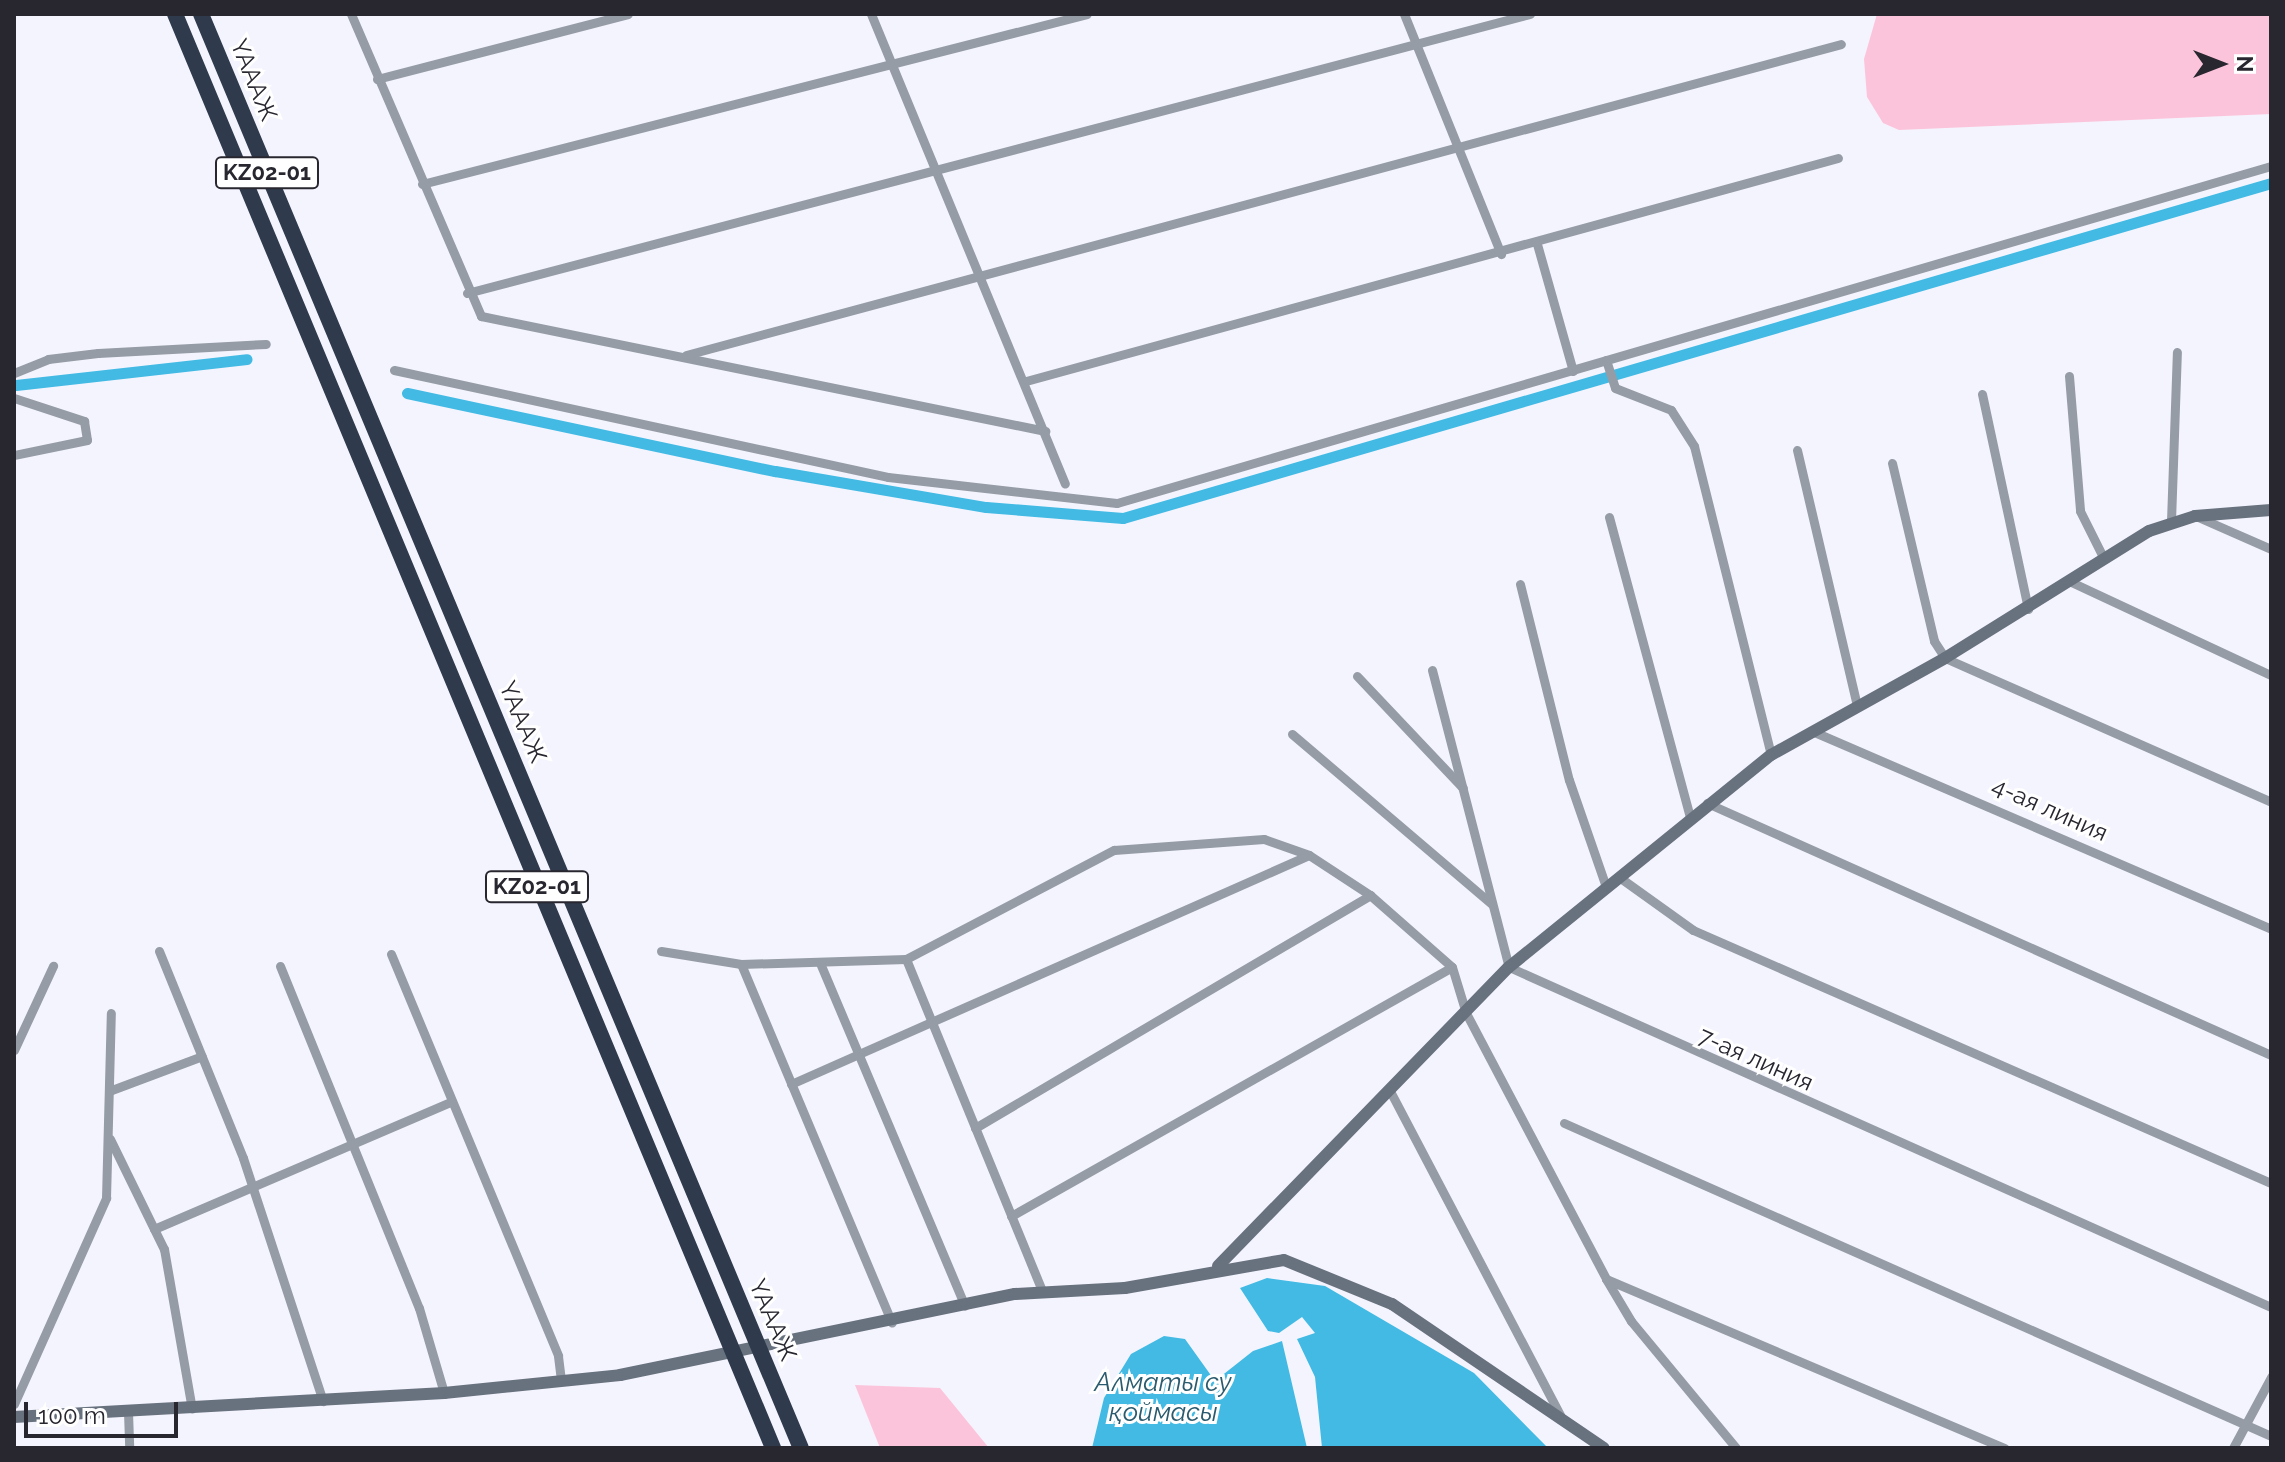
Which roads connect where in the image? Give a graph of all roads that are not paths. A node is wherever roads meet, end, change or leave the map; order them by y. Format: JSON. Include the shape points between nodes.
{"nodes":[{"id":1,"x":175,"y":14,"type":"edge"},
{"id":2,"x":201,"y":14,"type":"edge"},
{"id":3,"x":351,"y":14,"type":"edge"},
{"id":4,"x":628,"y":14,"type":"edge"},
{"id":5,"x":871,"y":14,"type":"edge"},
{"id":6,"x":1087,"y":14,"type":"edge"},
{"id":7,"x":1404,"y":14,"type":"edge"},
{"id":8,"x":1530,"y":14,"type":"edge"},
{"id":9,"x":1416,"y":44,"type":"junction"},
{"id":10,"x":1841,"y":44,"type":"dead end"},
{"id":11,"x":892,"y":65,"type":"junction"},
{"id":12,"x":377,"y":79,"type":"junction"},
{"id":13,"x":1458,"y":147,"type":"junction"},
{"id":14,"x":1838,"y":158,"type":"dead end"},
{"id":15,"x":2271,"y":166,"type":"edge"},
{"id":16,"x":936,"y":170,"type":"junction"},
{"id":17,"x":422,"y":184,"type":"junction"},
{"id":18,"x":1537,"y":244,"type":"junction"},
{"id":19,"x":1501,"y":254,"type":"junction"},
{"id":20,"x":982,"y":276,"type":"junction"},
{"id":21,"x":467,"y":293,"type":"junction"},
{"id":22,"x":266,"y":344,"type":"dead end"},
{"id":23,"x":2177,"y":352,"type":"dead end"},
{"id":24,"x":686,"y":355,"type":"junction"},
{"id":25,"x":1608,"y":365,"type":"junction"},
{"id":26,"x":394,"y":370,"type":"dead end"},
{"id":27,"x":1573,"y":371,"type":"junction"},
{"id":28,"x":14,"y":373,"type":"edge"},
{"id":29,"x":2069,"y":376,"type":"dead end"},
{"id":30,"x":1026,"y":381,"type":"junction"},
{"id":31,"x":1982,"y":394,"type":"dead end"},
{"id":32,"x":14,"y":398,"type":"edge"},
{"id":33,"x":1045,"y":431,"type":"junction"},
{"id":34,"x":1797,"y":450,"type":"dead end"},
{"id":35,"x":14,"y":455,"type":"edge"},
{"id":36,"x":1892,"y":463,"type":"dead end"},
{"id":37,"x":1065,"y":484,"type":"dead end"},
{"id":38,"x":2271,"y":510,"type":"edge"},
{"id":39,"x":2195,"y":516,"type":"junction"},
{"id":40,"x":1609,"y":517,"type":"dead end"},
{"id":41,"x":2171,"y":521,"type":"junction"},
{"id":42,"x":2271,"y":549,"type":"edge"},
{"id":43,"x":2104,"y":559,"type":"junction"},
{"id":44,"x":2069,"y":581,"type":"junction"},
{"id":45,"x":1520,"y":584,"type":"dead end"},
{"id":46,"x":2028,"y":609,"type":"junction"},
{"id":47,"x":1945,"y":658,"type":"junction"},
{"id":48,"x":1432,"y":670,"type":"dead end"},
{"id":49,"x":2271,"y":675,"type":"edge"},
{"id":50,"x":1357,"y":676,"type":"dead end"},
{"id":51,"x":1857,"y":705,"type":"junction"},
{"id":52,"x":1812,"y":731,"type":"junction"},
{"id":53,"x":1292,"y":734,"type":"dead end"},
{"id":54,"x":1771,"y":755,"type":"junction"},
{"id":55,"x":1465,"y":791,"type":"junction"},
{"id":56,"x":2271,"y":802,"type":"edge"},
{"id":57,"x":1707,"y":803,"type":"junction"},
{"id":58,"x":1690,"y":818,"type":"junction"},
{"id":59,"x":1309,"y":855,"type":"junction"},
{"id":60,"x":1619,"y":877,"type":"junction"},
{"id":61,"x":1606,"y":887,"type":"junction"},
{"id":62,"x":1370,"y":895,"type":"junction"},
{"id":63,"x":1492,"y":904,"type":"junction"},
{"id":64,"x":2271,"y":929,"type":"edge"},
{"id":65,"x":159,"y":951,"type":"dead end"},
{"id":66,"x":661,"y":951,"type":"dead end"},
{"id":67,"x":391,"y":954,"type":"dead end"},
{"id":68,"x":906,"y":959,"type":"junction"},
{"id":69,"x":820,"y":963,"type":"junction"},
{"id":70,"x":741,"y":964,"type":"junction"},
{"id":71,"x":53,"y":966,"type":"dead end"},
{"id":72,"x":280,"y":966,"type":"dead end"},
{"id":73,"x":1452,"y":967,"type":"junction"},
{"id":74,"x":1509,"y":967,"type":"junction"},
{"id":75,"x":111,"y":1013,"type":"dead end"},
{"id":76,"x":1466,"y":1013,"type":"junction"},
{"id":77,"x":931,"y":1020,"type":"junction"},
{"id":78,"x":14,"y":1050,"type":"edge"},
{"id":79,"x":858,"y":1054,"type":"junction"},
{"id":80,"x":2271,"y":1055,"type":"edge"},
{"id":81,"x":202,"y":1056,"type":"junction"},
{"id":82,"x":791,"y":1084,"type":"junction"},
{"id":83,"x":109,"y":1091,"type":"junction"},
{"id":84,"x":1390,"y":1091,"type":"junction"},
{"id":85,"x":452,"y":1101,"type":"junction"},
{"id":86,"x":1564,"y":1123,"type":"dead end"},
{"id":87,"x":975,"y":1128,"type":"junction"},
{"id":88,"x":108,"y":1136,"type":"junction"},
{"id":89,"x":353,"y":1143,"type":"junction"},
{"id":90,"x":251,"y":1182,"type":"junction"},
{"id":91,"x":2271,"y":1183,"type":"edge"},
{"id":92,"x":1011,"y":1216,"type":"junction"},
{"id":93,"x":154,"y":1229,"type":"junction"},
{"id":94,"x":1218,"y":1266,"type":"junction"},
{"id":95,"x":1606,"y":1279,"type":"junction"},
{"id":96,"x":1042,"y":1290,"type":"junction"},
{"id":97,"x":965,"y":1306,"type":"junction"},
{"id":98,"x":2271,"y":1307,"type":"edge"},
{"id":99,"x":892,"y":1323,"type":"junction"},
{"id":100,"x":2271,"y":1377,"type":"edge"},
{"id":101,"x":561,"y":1380,"type":"junction"},
{"id":102,"x":444,"y":1393,"type":"junction"},
{"id":103,"x":323,"y":1401,"type":"junction"},
{"id":104,"x":14,"y":1404,"type":"edge"},
{"id":105,"x":192,"y":1409,"type":"junction"},
{"id":106,"x":128,"y":1412,"type":"junction"},
{"id":107,"x":1560,"y":1415,"type":"junction"},
{"id":108,"x":14,"y":1417,"type":"edge"},
{"id":109,"x":2246,"y":1425,"type":"junction"},
{"id":110,"x":2271,"y":1436,"type":"edge"},
{"id":111,"x":129,"y":1448,"type":"edge"},
{"id":112,"x":773,"y":1448,"type":"edge"},
{"id":113,"x":801,"y":1448,"type":"edge"},
{"id":114,"x":1604,"y":1448,"type":"edge"},
{"id":115,"x":1736,"y":1448,"type":"edge"},
{"id":116,"x":2005,"y":1448,"type":"edge"},
{"id":117,"x":2233,"y":1448,"type":"edge"}],
"edges":[{"from":1,"to":112,"type":"highway","name":"ҮАААЖ","number":"KZ02-01"},
{"from":2,"to":113,"type":"highway","name":"ҮАААЖ","number":"KZ02-01"},
{"from":3,"to":12,"type":"street"},
{"from":4,"to":12,"type":"street"},
{"from":5,"to":11,"type":"street"},
{"from":6,"to":11,"type":"street"},
{"from":7,"to":9,"type":"street"},
{"from":8,"to":9,"type":"street"},
{"from":9,"to":13,"type":"street"},
{"from":9,"to":16,"type":"street"},
{"from":10,"to":13,"type":"street"},
{"from":11,"to":16,"type":"street"},
{"from":11,"to":17,"type":"street"},
{"from":12,"to":17,"type":"street"},
{"from":13,"to":19,"type":"street"},
{"from":13,"to":20,"type":"street"},
{"from":14,"to":18,"type":"street"},
{"from":15,"to":25,"type":"street"},
{"from":16,"to":20,"type":"street"},
{"from":16,"to":21,"type":"street"},
{"from":17,"to":21,"type":"street"},
{"from":18,"to":19,"type":"street"},
{"from":18,"to":27,"type":"street"},
{"from":19,"to":30,"type":"street"},
{"from":20,"to":24,"type":"street"},
{"from":20,"to":30,"type":"street"},
{"from":21,"to":24,"type":"street","via":[[481,316],[495,320]]},
{"from":22,"to":28,"type":"street","via":[[98,353],[48,359]]},
{"from":23,"to":41,"type":"street"},
{"from":24,"to":33,"type":"street"},
{"from":25,"to":27,"type":"street"},
{"from":25,"to":54,"type":"street","via":[[1615,388],[1671,410],[1694,446]]},
{"from":26,"to":27,"type":"street","via":[[888,477],[1117,503]]},
{"from":29,"to":43,"type":"street","via":[[2080,511]]},
{"from":30,"to":33,"type":"street"},
{"from":31,"to":46,"type":"street"},
{"from":32,"to":35,"type":"street","via":[[57,406],[84,421],[87,440]]},
{"from":33,"to":37,"type":"street"},
{"from":34,"to":51,"type":"street"},
{"from":36,"to":47,"type":"street","via":[[1934,641]]},
{"from":38,"to":39,"type":"street"},
{"from":39,"to":41,"type":"street"},
{"from":39,"to":42,"type":"street"},
{"from":40,"to":58,"type":"street"},
{"from":41,"to":43,"type":"street"},
{"from":43,"to":44,"type":"street"},
{"from":44,"to":46,"type":"street"},
{"from":44,"to":49,"type":"street"},
{"from":45,"to":61,"type":"street","via":[[1569,780]]},
{"from":46,"to":47,"type":"street"},
{"from":47,"to":51,"type":"street"},
{"from":47,"to":56,"type":"street"},
{"from":48,"to":55,"type":"street"},
{"from":50,"to":55,"type":"street"},
{"from":51,"to":52,"type":"street"},
{"from":52,"to":54,"type":"street"},
{"from":52,"to":64,"type":"street","name":"4-ая линия"},
{"from":53,"to":63,"type":"street"},
{"from":54,"to":57,"type":"street"},
{"from":55,"to":63,"type":"street"},
{"from":57,"to":58,"type":"street"},
{"from":57,"to":80,"type":"street"},
{"from":58,"to":60,"type":"street"},
{"from":59,"to":62,"type":"street"},
{"from":59,"to":68,"type":"street","via":[[1264,839],[1114,850]]},
{"from":59,"to":77,"type":"street"},
{"from":60,"to":61,"type":"street"},
{"from":60,"to":91,"type":"street","via":[[1693,930]]},
{"from":61,"to":74,"type":"street"},
{"from":62,"to":73,"type":"street"},
{"from":62,"to":87,"type":"street"},
{"from":63,"to":74,"type":"street"},
{"from":65,"to":81,"type":"street"},
{"from":66,"to":70,"type":"street"},
{"from":67,"to":85,"type":"street"},
{"from":68,"to":69,"type":"street"},
{"from":68,"to":77,"type":"street"},
{"from":69,"to":70,"type":"street"},
{"from":69,"to":79,"type":"street"},
{"from":70,"to":82,"type":"street"},
{"from":71,"to":78,"type":"street"},
{"from":72,"to":89,"type":"street"},
{"from":73,"to":76,"type":"street"},
{"from":73,"to":92,"type":"street"},
{"from":74,"to":76,"type":"street"},
{"from":74,"to":98,"type":"street","name":"7-ая линия"},
{"from":75,"to":83,"type":"street"},
{"from":76,"to":84,"type":"street"},
{"from":76,"to":95,"type":"street"},
{"from":77,"to":79,"type":"street"},
{"from":77,"to":87,"type":"street"},
{"from":79,"to":82,"type":"street"},
{"from":79,"to":97,"type":"street"},
{"from":81,"to":83,"type":"street"},
{"from":81,"to":90,"type":"street"},
{"from":82,"to":99,"type":"street"},
{"from":83,"to":88,"type":"street"},
{"from":84,"to":94,"type":"street"},
{"from":84,"to":107,"type":"street"},
{"from":85,"to":89,"type":"street"},
{"from":85,"to":101,"type":"street","via":[[558,1356]]},
{"from":86,"to":109,"type":"street"},
{"from":87,"to":92,"type":"street"},
{"from":88,"to":93,"type":"street"},
{"from":88,"to":104,"type":"street","via":[[106,1198]]},
{"from":89,"to":90,"type":"street"},
{"from":89,"to":102,"type":"street","via":[[419,1308]]},
{"from":90,"to":93,"type":"street"},
{"from":90,"to":103,"type":"street"},
{"from":92,"to":96,"type":"street"},
{"from":93,"to":105,"type":"street","via":[[164,1249]]},
{"from":94,"to":96,"type":"street","via":[[1125,1288]]},
{"from":94,"to":107,"type":"street","via":[[1284,1260],[1314,1266],[1392,1304]]},
{"from":95,"to":115,"type":"street","via":[[1631,1321]]},
{"from":95,"to":116,"type":"street"},
{"from":96,"to":97,"type":"street"},
{"from":97,"to":99,"type":"street"},
{"from":99,"to":101,"type":"street"},
{"from":100,"to":109,"type":"street"},
{"from":101,"to":102,"type":"street"},
{"from":102,"to":103,"type":"street"},
{"from":103,"to":105,"type":"street"},
{"from":105,"to":106,"type":"street"},
{"from":106,"to":108,"type":"street"},
{"from":106,"to":111,"type":"street"},
{"from":107,"to":114,"type":"street"},
{"from":109,"to":110,"type":"street"},
{"from":109,"to":117,"type":"street"}]}
